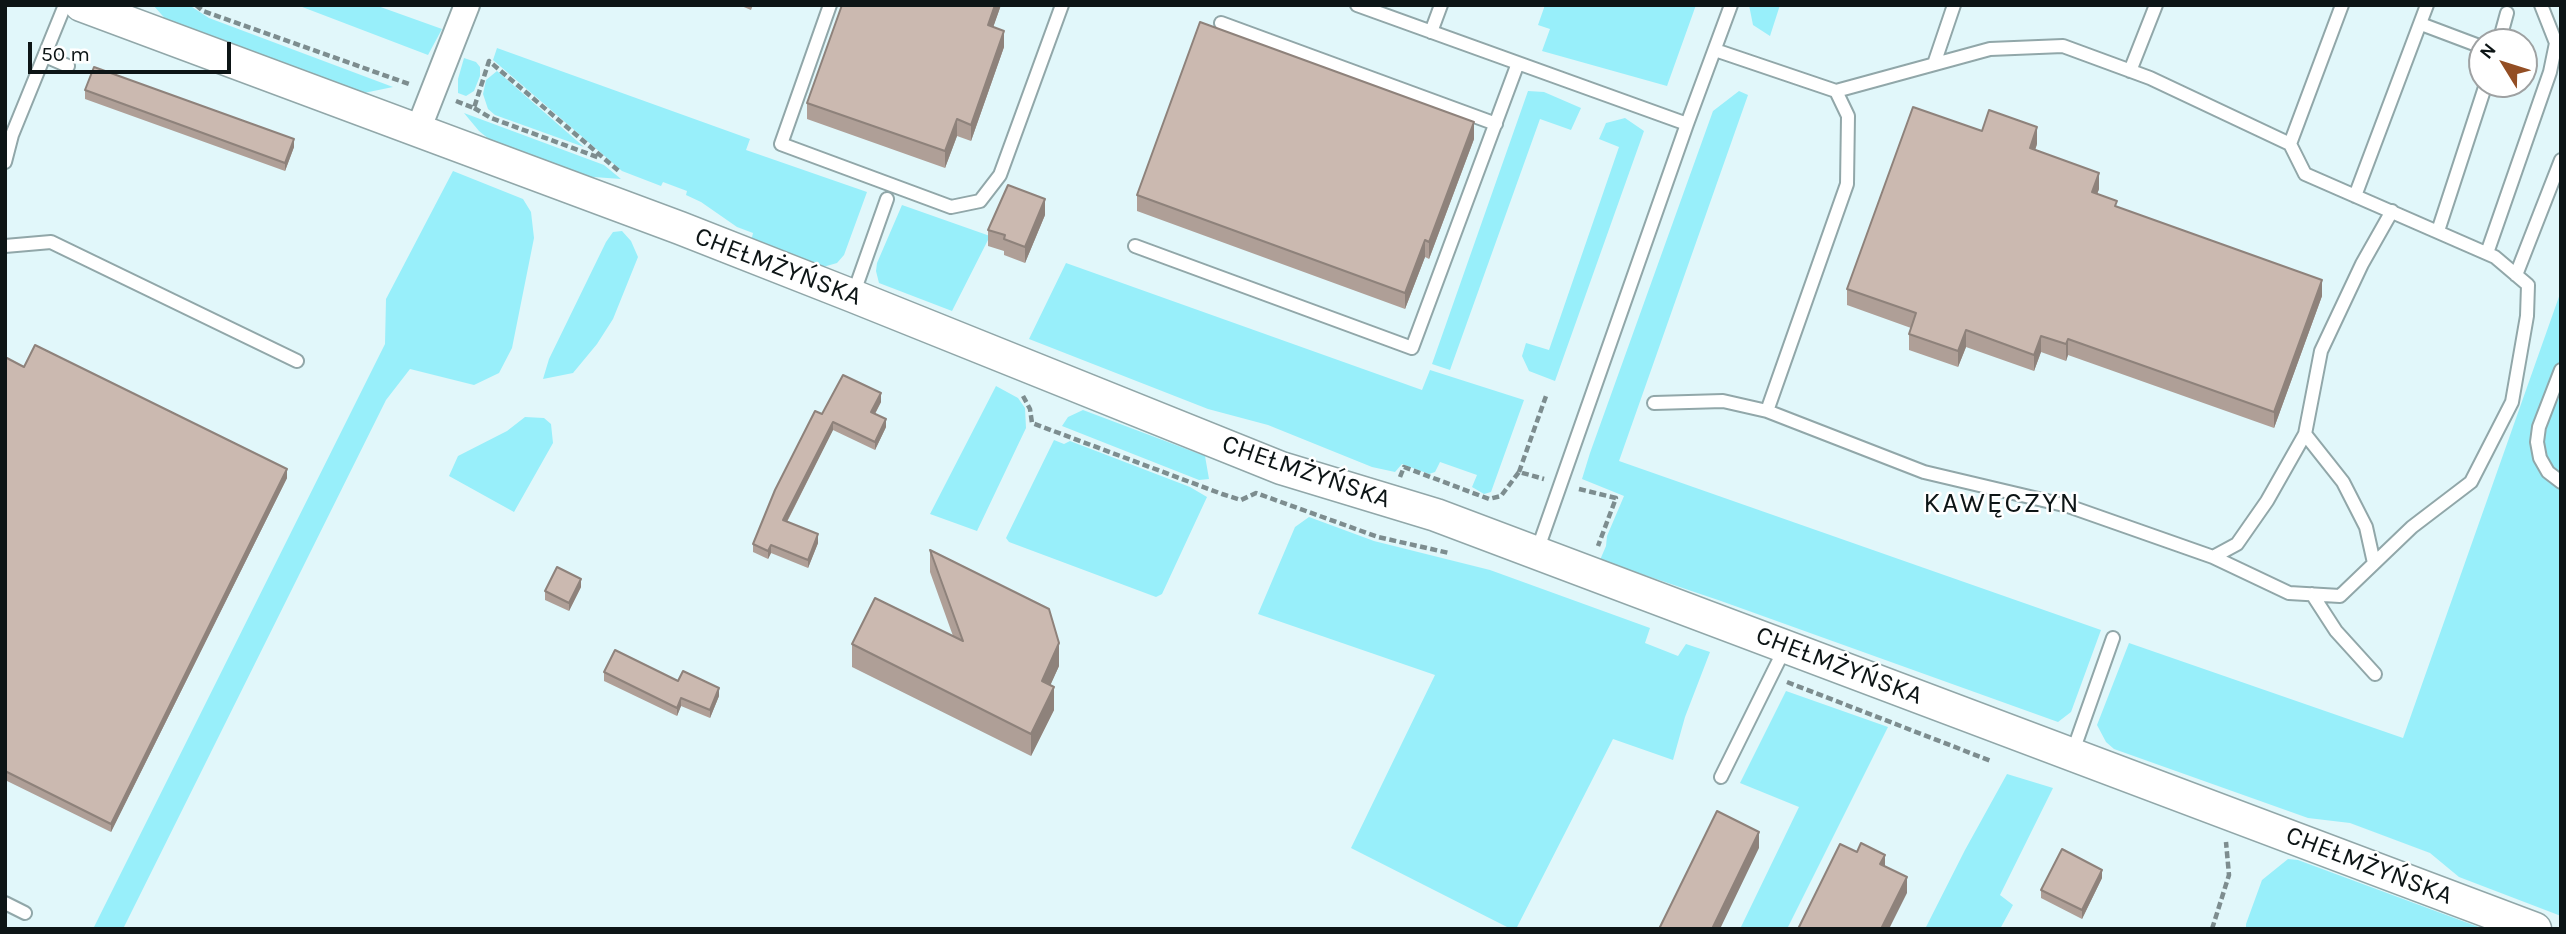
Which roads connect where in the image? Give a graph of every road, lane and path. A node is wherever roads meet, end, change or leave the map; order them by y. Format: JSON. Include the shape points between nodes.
{"nodes":[{"id":1,"x":65,"y":5,"type":"edge"},
{"id":2,"x":81,"y":5,"type":"edge"},
{"id":3,"x":467,"y":5,"type":"edge"},
{"id":4,"x":830,"y":5,"type":"edge"},
{"id":5,"x":1062,"y":5,"type":"edge"},
{"id":6,"x":1357,"y":5,"type":"edge"},
{"id":7,"x":1441,"y":5,"type":"edge"},
{"id":8,"x":1731,"y":5,"type":"edge"},
{"id":9,"x":1954,"y":5,"type":"edge"},
{"id":10,"x":2156,"y":5,"type":"edge"},
{"id":11,"x":2342,"y":5,"type":"edge"},
{"id":12,"x":2427,"y":5,"type":"edge"},
{"id":13,"x":2541,"y":5,"type":"edge"},
{"id":14,"x":2507,"y":13,"type":"dead end"},
{"id":15,"x":1221,"y":23,"type":"dead end"},
{"id":16,"x":2421,"y":24,"type":"junction"},
{"id":17,"x":2503,"y":28,"type":"edge"},
{"id":18,"x":1431,"y":32,"type":"junction"},
{"id":19,"x":2468,"y":42,"type":"edge"},
{"id":20,"x":1715,"y":50,"type":"junction"},
{"id":21,"x":45,"y":56,"type":"junction"},
{"id":22,"x":1518,"y":63,"type":"junction"},
{"id":23,"x":2557,"y":63,"type":"edge"},
{"id":24,"x":1934,"y":64,"type":"junction"},
{"id":25,"x":68,"y":66,"type":"dead end"},
{"id":26,"x":2130,"y":71,"type":"junction"},
{"id":27,"x":1836,"y":91,"type":"junction"},
{"id":28,"x":2481,"y":98,"type":"edge"},
{"id":29,"x":474,"y":108,"type":"dead end"},
{"id":30,"x":1496,"y":124,"type":"junction"},
{"id":31,"x":1687,"y":124,"type":"junction"},
{"id":32,"x":418,"y":130,"type":"junction"},
{"id":33,"x":9,"y":140,"type":"edge"},
{"id":34,"x":2290,"y":144,"type":"junction"},
{"id":35,"x":605,"y":160,"type":"dead end"},
{"id":36,"x":2561,"y":160,"type":"edge"},
{"id":37,"x":5,"y":162,"type":"edge"},
{"id":38,"x":2356,"y":196,"type":"junction"},
{"id":39,"x":887,"y":200,"type":"dead end"},
{"id":40,"x":2392,"y":211,"type":"junction"},
{"id":41,"x":2438,"y":231,"type":"junction"},
{"id":42,"x":5,"y":246,"type":"edge"},
{"id":43,"x":1135,"y":246,"type":"dead end"},
{"id":44,"x":2487,"y":253,"type":"junction"},
{"id":45,"x":2516,"y":275,"type":"junction"},
{"id":46,"x":853,"y":296,"type":"junction"},
{"id":47,"x":296,"y":361,"type":"dead end"},
{"id":48,"x":2561,"y":370,"type":"edge"},
{"id":49,"x":1546,"y":396,"type":"dead end"},
{"id":50,"x":1654,"y":403,"type":"dead end"},
{"id":51,"x":1767,"y":411,"type":"junction"},
{"id":52,"x":2305,"y":434,"type":"junction"},
{"id":53,"x":1519,"y":472,"type":"junction"},
{"id":54,"x":2561,"y":482,"type":"edge"},
{"id":55,"x":1561,"y":484,"type":"junction"},
{"id":56,"x":1391,"y":502,"type":"junction"},
{"id":57,"x":1597,"y":549,"type":"dead end"},
{"id":58,"x":1536,"y":554,"type":"junction"},
{"id":59,"x":2213,"y":557,"type":"junction"},
{"id":60,"x":2374,"y":563,"type":"junction"},
{"id":61,"x":2312,"y":594,"type":"junction"},
{"id":62,"x":2113,"y":638,"type":"dead end"},
{"id":63,"x":1786,"y":646,"type":"junction"},
{"id":64,"x":2375,"y":674,"type":"dead end"},
{"id":65,"x":2072,"y":755,"type":"junction"},
{"id":66,"x":1721,"y":777,"type":"dead end"},
{"id":67,"x":5,"y":903,"type":"edge"},
{"id":68,"x":25,"y":913,"type":"dead end"},
{"id":69,"x":2535,"y":929,"type":"edge"}],
"edges":[{"from":1,"to":21,"type":"lane"},
{"from":2,"to":32,"type":"street","name":"CHEŁMŻYŃSKA"},
{"from":3,"to":32,"type":"street"},
{"from":4,"to":5,"type":"lane","via":[[780,144],[951,207],[979,201],[1000,175]]},
{"from":6,"to":18,"type":"lane"},
{"from":7,"to":18,"type":"lane"},
{"from":8,"to":20,"type":"lane"},
{"from":9,"to":24,"type":"lane"},
{"from":10,"to":26,"type":"lane"},
{"from":11,"to":34,"type":"lane"},
{"from":12,"to":16,"type":"lane"},
{"from":13,"to":23,"type":"lane","via":[[2556,43]]},
{"from":14,"to":17,"type":"lane"},
{"from":15,"to":30,"type":"lane"},
{"from":16,"to":19,"type":"lane"},
{"from":16,"to":38,"type":"lane"},
{"from":18,"to":22,"type":"lane"},
{"from":20,"to":27,"type":"lane"},
{"from":20,"to":31,"type":"lane"},
{"from":21,"to":25,"type":"lane"},
{"from":21,"to":33,"type":"lane"},
{"from":22,"to":30,"type":"lane"},
{"from":22,"to":31,"type":"lane"},
{"from":23,"to":44,"type":"lane"},
{"from":24,"to":26,"type":"lane","via":[[1990,49],[2063,46]]},
{"from":24,"to":27,"type":"lane"},
{"from":26,"to":34,"type":"lane"},
{"from":27,"to":51,"type":"lane","via":[[1847,116],[1847,184]]},
{"from":28,"to":41,"type":"lane"},
{"from":29,"to":35,"type":"path"},
{"from":30,"to":43,"type":"lane","via":[[1412,348]]},
{"from":31,"to":55,"type":"lane"},
{"from":32,"to":46,"type":"street","name":"CHEŁMŻYŃSKA"},
{"from":33,"to":37,"type":"lane"},
{"from":34,"to":38,"type":"lane","via":[[2305,174]]},
{"from":36,"to":45,"type":"lane"},
{"from":38,"to":40,"type":"lane"},
{"from":39,"to":46,"type":"lane"},
{"from":40,"to":41,"type":"lane"},
{"from":40,"to":52,"type":"lane","via":[[2320,351]]},
{"from":41,"to":44,"type":"lane"},
{"from":42,"to":47,"type":"lane","via":[[51,242]]},
{"from":44,"to":45,"type":"lane"},
{"from":45,"to":60,"type":"lane","via":[[2528,285],[2527,316],[2511,402],[2471,482]]},
{"from":46,"to":56,"type":"street","name":"CHEŁMŻYŃSKA","via":[[1281,468]]},
{"from":48,"to":54,"type":"lane","via":[[2537,442],[2548,472]]},
{"from":49,"to":53,"type":"path"},
{"from":50,"to":51,"type":"lane","via":[[1723,401]]},
{"from":51,"to":59,"type":"lane","via":[[1924,472],[2068,506]]},
{"from":52,"to":59,"type":"lane","via":[[2237,544]]},
{"from":52,"to":60,"type":"lane","via":[[2343,482],[2366,527]]},
{"from":53,"to":55,"type":"path"},
{"from":53,"to":56,"type":"path","via":[[1501,496],[1489,499],[1404,467]]},
{"from":55,"to":57,"type":"path","via":[[1616,498]]},
{"from":55,"to":58,"type":"lane"},
{"from":56,"to":58,"type":"street","name":"CHEŁMŻYŃSKA"},
{"from":58,"to":63,"type":"street","name":"CHEŁMŻYŃSKA"},
{"from":59,"to":61,"type":"lane","via":[[2289,593]]},
{"from":60,"to":61,"type":"lane","via":[[2340,596]]},
{"from":61,"to":64,"type":"lane","via":[[2336,631]]},
{"from":62,"to":65,"type":"lane"},
{"from":63,"to":65,"type":"street","name":"CHEŁMŻYŃSKA"},
{"from":63,"to":66,"type":"lane"},
{"from":65,"to":69,"type":"street","name":"CHEŁMŻYŃSKA"},
{"from":67,"to":68,"type":"lane"}]}
